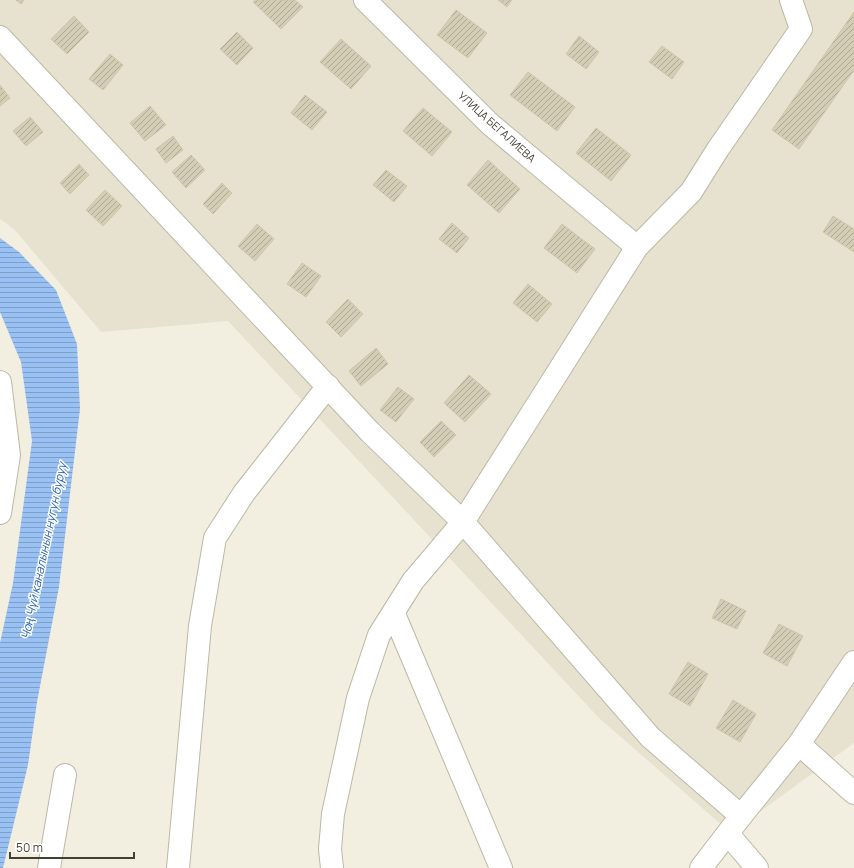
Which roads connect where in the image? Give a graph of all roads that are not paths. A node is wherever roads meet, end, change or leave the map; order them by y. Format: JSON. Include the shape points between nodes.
{"nodes":[{"id":1,"x":365,"y":0,"type":"edge"},
{"id":2,"x":799,"y":5,"type":"edge"},
{"id":3,"x":0,"y":37,"type":"edge"},
{"id":4,"x":637,"y":247,"type":"junction"},
{"id":5,"x":0,"y":382,"type":"edge"},
{"id":6,"x":328,"y":386,"type":"junction"},
{"id":7,"x":0,"y":513,"type":"edge"},
{"id":8,"x":462,"y":522,"type":"junction"},
{"id":9,"x":394,"y":614,"type":"junction"},
{"id":10,"x":854,"y":662,"type":"edge"},
{"id":11,"x":799,"y":744,"type":"junction"},
{"id":12,"x":65,"y":775,"type":"dead end"},
{"id":13,"x":854,"y":793,"type":"edge"},
{"id":14,"x":741,"y":816,"type":"junction"},
{"id":15,"x":728,"y":834,"type":"junction"},
{"id":16,"x":49,"y":868,"type":"edge"},
{"id":17,"x":178,"y":868,"type":"edge"},
{"id":18,"x":332,"y":868,"type":"edge"},
{"id":19,"x":501,"y":868,"type":"edge"},
{"id":20,"x":702,"y":868,"type":"edge"},
{"id":21,"x":757,"y":868,"type":"edge"}],
"edges":[{"from":1,"to":4,"type":"street","name":"УЛИЦА БЕГАЛИЕВА","via":[[490,124]]},
{"from":2,"to":4,"type":"street","via":[[801,29],[691,192]]},
{"from":3,"to":6,"type":"street"},
{"from":4,"to":8,"type":"street"},
{"from":5,"to":7,"type":"street","via":[[9,455]]},
{"from":6,"to":8,"type":"street","via":[[370,432]]},
{"from":6,"to":17,"type":"street","via":[[244,493],[215,538],[200,626]]},
{"from":8,"to":9,"type":"street","via":[[413,581]]},
{"from":8,"to":14,"type":"street","via":[[650,737]]},
{"from":9,"to":18,"type":"street","via":[[379,635],[358,698],[333,814],[330,849]]},
{"from":9,"to":19,"type":"street"},
{"from":10,"to":11,"type":"street"},
{"from":11,"to":13,"type":"street"},
{"from":11,"to":14,"type":"street"},
{"from":12,"to":16,"type":"street"},
{"from":14,"to":15,"type":"street"},
{"from":15,"to":20,"type":"street"},
{"from":15,"to":21,"type":"street"}]}
